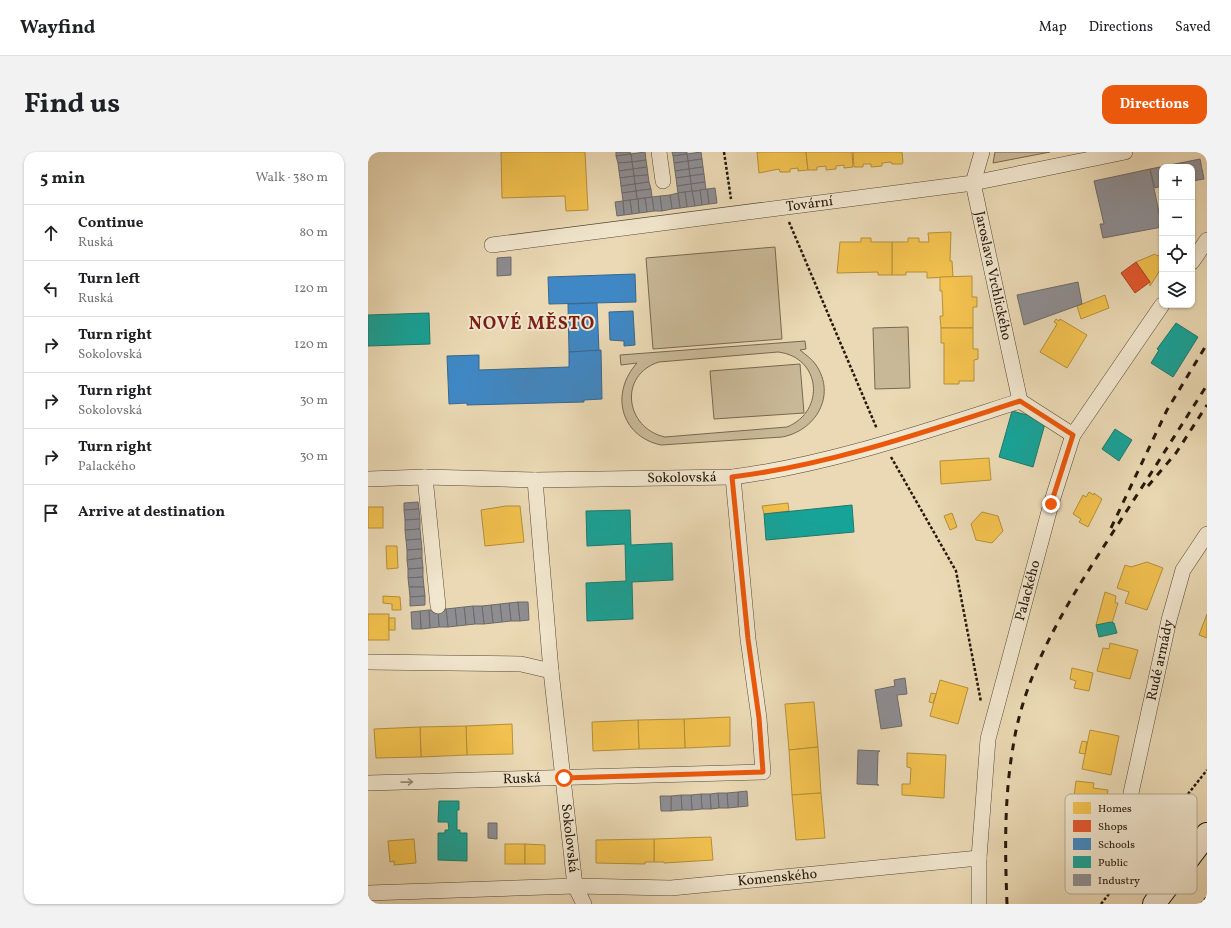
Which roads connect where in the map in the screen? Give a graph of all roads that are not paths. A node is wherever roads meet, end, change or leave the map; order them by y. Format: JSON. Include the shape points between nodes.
{"nodes":[{"id":1,"x":658,"y":152,"type":"edge"},
{"id":2,"x":982,"y":152,"type":"edge"},
{"id":3,"x":1125,"y":152,"type":"edge"},
{"id":4,"x":663,"y":181,"type":"dead end"},
{"id":5,"x":973,"y":183,"type":"junction"},
{"id":6,"x":1207,"y":240,"type":"edge"},
{"id":7,"x":492,"y":245,"type":"dead end"},
{"id":8,"x":1195,"y":258,"type":"edge"},
{"id":9,"x":1160,"y":308,"type":"edge"},
{"id":10,"x":1020,"y":401,"type":"junction"},
{"id":11,"x":1073,"y":435,"type":"junction"},
{"id":12,"x":425,"y":477,"type":"junction"},
{"id":13,"x":732,"y":477,"type":"junction"},
{"id":14,"x":368,"y":479,"type":"edge"},
{"id":15,"x":535,"y":480,"type":"junction"},
{"id":16,"x":1207,"y":534,"type":"edge"},
{"id":17,"x":438,"y":606,"type":"dead end"},
{"id":18,"x":368,"y":662,"type":"edge"},
{"id":19,"x":551,"y":671,"type":"junction"},
{"id":20,"x":564,"y":778,"type":"junction"},
{"id":21,"x":368,"y":783,"type":"edge"},
{"id":22,"x":1131,"y":793,"type":"dead end"},
{"id":23,"x":1207,"y":834,"type":"edge"},
{"id":24,"x":1197,"y":848,"type":"edge"},
{"id":25,"x":979,"y":858,"type":"junction"},
{"id":26,"x":575,"y":886,"type":"junction"},
{"id":27,"x":368,"y":893,"type":"edge"},
{"id":28,"x":584,"y":904,"type":"edge"},
{"id":29,"x":979,"y":904,"type":"edge"}],
"edges":[{"from":1,"to":4,"type":"street"},
{"from":2,"to":5,"type":"street","name":"Jaroslava Vrchlického"},
{"from":3,"to":5,"type":"street","name":"Tovární"},
{"from":5,"to":7,"type":"street","name":"Tovární"},
{"from":5,"to":10,"type":"street","name":"Jaroslava Vrchlického"},
{"from":6,"to":8,"type":"street"},
{"from":9,"to":11,"type":"street","name":"Palackého"},
{"from":10,"to":11,"type":"street"},
{"from":10,"to":13,"type":"street","name":"Sokolovská","via":[[884,445],[756,474]]},
{"from":11,"to":25,"type":"street","name":"Palackého","via":[[1051,504],[988,739]]},
{"from":12,"to":14,"type":"street","name":"Sokolovská"},
{"from":12,"to":15,"type":"street","name":"Sokolovská"},
{"from":12,"to":17,"type":"street"},
{"from":13,"to":15,"type":"street","name":"Sokolovská"},
{"from":13,"to":20,"type":"street","name":"Ruská","via":[[763,772]]},
{"from":15,"to":19,"type":"street","name":"Sokolovská"},
{"from":16,"to":22,"type":"street","name":"Rudé armády","via":[[1183,570]]},
{"from":18,"to":19,"type":"street","via":[[521,664]]},
{"from":19,"to":20,"type":"street","name":"Sokolovská"},
{"from":21,"to":20,"type":"street","name":"Ruská","one_way":true},
{"from":20,"to":26,"type":"street","name":"Sokolovská"},
{"from":23,"to":24,"type":"main road"},
{"from":25,"to":26,"type":"street","name":"Komenského","via":[[671,888]]},
{"from":25,"to":29,"type":"street","name":"Palackého"},
{"from":26,"to":27,"type":"street","name":"Komenského"},
{"from":26,"to":28,"type":"street"}]}
